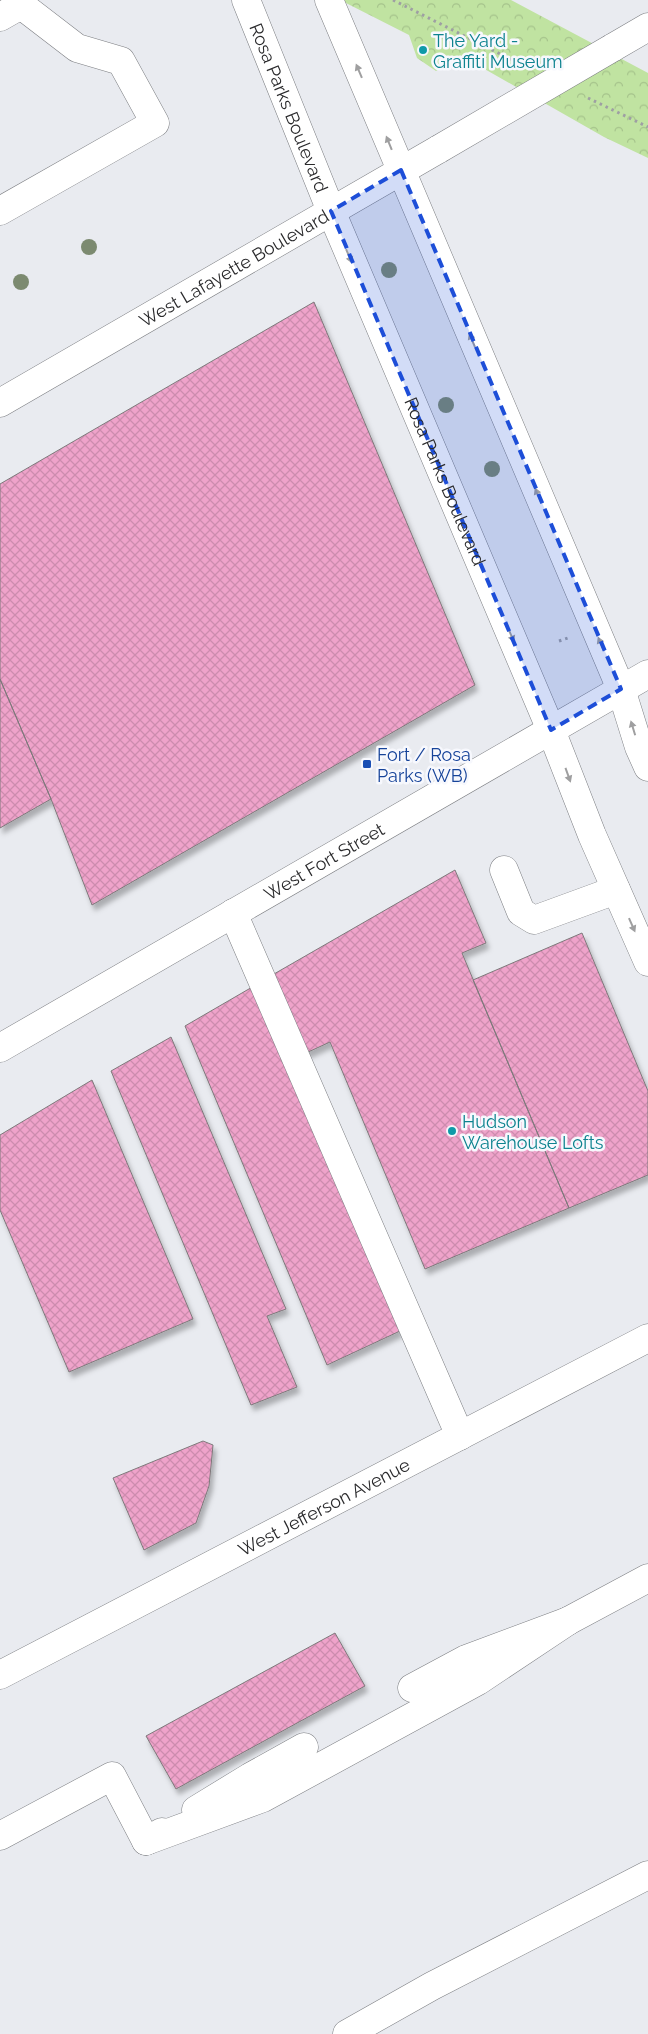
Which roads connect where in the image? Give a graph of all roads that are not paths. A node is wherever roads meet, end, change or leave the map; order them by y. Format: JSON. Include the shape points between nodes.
{"nodes":[{"id":1,"x":246,"y":0,"type":"edge"},
{"id":2,"x":329,"y":0,"type":"edge"},
{"id":3,"x":0,"y":17,"type":"edge"},
{"id":4,"x":648,"y":27,"type":"edge"},
{"id":5,"x":401,"y":170,"type":"junction"},
{"id":6,"x":0,"y":211,"type":"edge"},
{"id":7,"x":331,"y":211,"type":"junction"},
{"id":8,"x":0,"y":403,"type":"edge"},
{"id":9,"x":648,"y":674,"type":"edge"},
{"id":10,"x":621,"y":689,"type":"junction"},
{"id":11,"x":551,"y":730,"type":"junction"},
{"id":12,"x":648,"y":767,"type":"edge"},
{"id":13,"x":504,"y":870,"type":"dead end"},
{"id":14,"x":616,"y":890,"type":"junction"},
{"id":15,"x":233,"y":913,"type":"junction"},
{"id":16,"x":648,"y":962,"type":"edge"},
{"id":17,"x":0,"y":1048,"type":"edge"},
{"id":18,"x":648,"y":1338,"type":"edge"},
{"id":19,"x":460,"y":1436,"type":"junction"},
{"id":20,"x":648,"y":1578,"type":"edge"},
{"id":21,"x":568,"y":1621,"type":"junction"},
{"id":22,"x":0,"y":1675,"type":"edge"},
{"id":23,"x":412,"y":1688,"type":"dead end"},
{"id":24,"x":304,"y":1748,"type":"dead end"},
{"id":25,"x":0,"y":1836,"type":"edge"},
{"id":26,"x":146,"y":1841,"type":"junction"},
{"id":27,"x":648,"y":1875,"type":"edge"},
{"id":28,"x":347,"y":2034,"type":"edge"}],
"edges":[{"from":1,"to":7,"type":"main road","name":"Rosa Parks Boulevard"},
{"from":5,"to":2,"type":"main road","one_way":true},
{"from":3,"to":6,"type":"main road","via":[[21,5],[77,48],[121,61],[155,123]]},
{"from":4,"to":5,"type":"main road","name":"West Lafayette Boulevard","bridge":true},
{"from":5,"to":7,"type":"main road","name":"West Lafayette Boulevard"},
{"from":10,"to":5,"type":"main road","one_way":true},
{"from":7,"to":8,"type":"main road","name":"West Lafayette Boulevard"},
{"from":7,"to":11,"type":"main road","name":"Rosa Parks Boulevard","one_way":true},
{"from":9,"to":10,"type":"main road","name":"West Fort Street"},
{"from":10,"to":11,"type":"main road","name":"West Fort Street"},
{"from":12,"to":10,"type":"main road","one_way":true},
{"from":11,"to":14,"type":"main road","name":"Rosa Parks Boulevard","one_way":true},
{"from":11,"to":15,"type":"main road","name":"West Fort Street"},
{"from":13,"to":14,"type":"main road","via":[[521,912],[534,920]]},
{"from":14,"to":16,"type":"main road","name":"Rosa Parks Boulevard","one_way":true},
{"from":15,"to":17,"type":"main road","name":"West Fort Street"},
{"from":15,"to":19,"type":"main road"},
{"from":18,"to":19,"type":"main road","name":"West Jefferson Avenue"},
{"from":19,"to":22,"type":"main road","name":"West Jefferson Avenue"},
{"from":20,"to":21,"type":"main road"},
{"from":21,"to":23,"type":"main road","via":[[466,1658]]},
{"from":21,"to":26,"type":"main road","via":[[478,1681],[263,1798]]},
{"from":24,"to":26,"type":"main road"},
{"from":25,"to":26,"type":"main road","via":[[112,1776]]},
{"from":27,"to":28,"type":"main road","via":[[432,1986]]}]}
